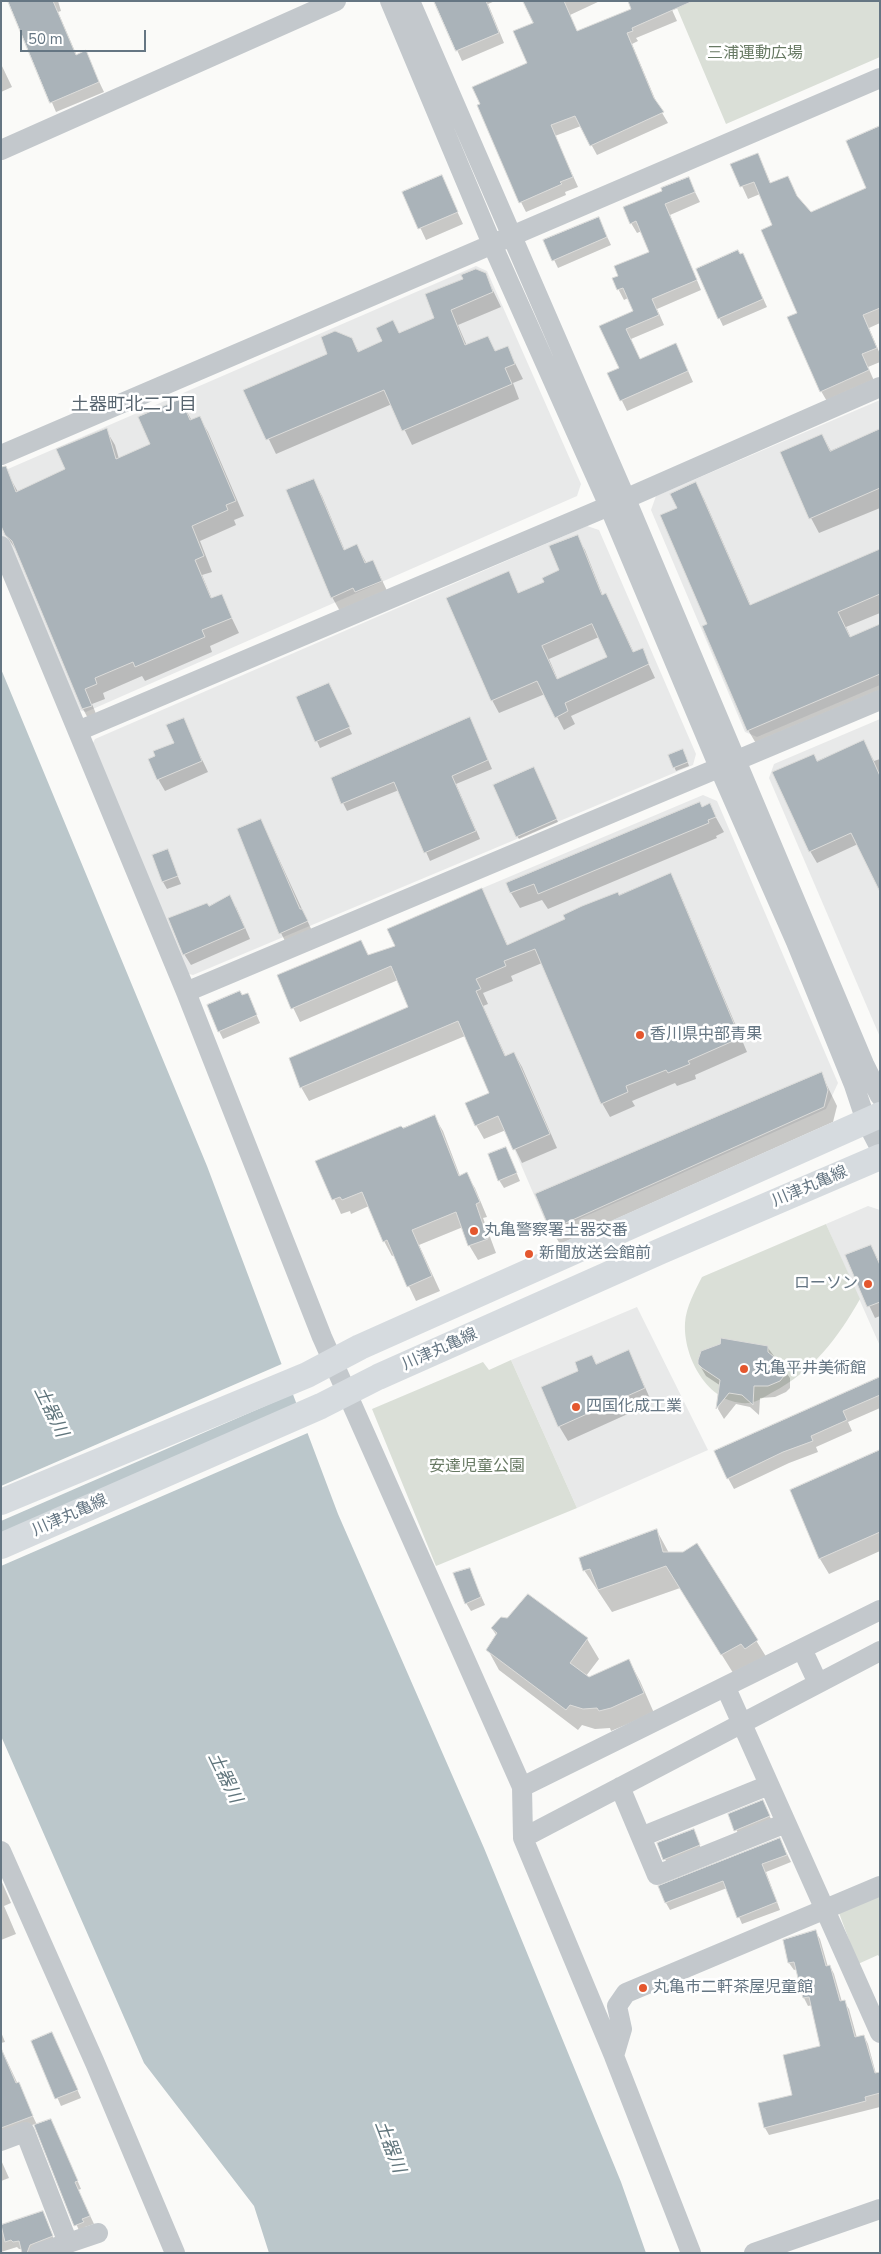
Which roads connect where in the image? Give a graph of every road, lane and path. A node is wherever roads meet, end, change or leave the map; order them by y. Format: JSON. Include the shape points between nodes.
{"nodes":[{"id":1,"x":336,"y":1,"type":"edge"},
{"id":2,"x":390,"y":1,"type":"edge"},
{"id":3,"x":410,"y":1,"type":"edge"},
{"id":4,"x":880,"y":78,"type":"edge"},
{"id":5,"x":1,"y":150,"type":"edge"},
{"id":6,"x":511,"y":236,"type":"junction"},
{"id":7,"x":492,"y":244,"type":"junction"},
{"id":8,"x":880,"y":387,"type":"edge"},
{"id":9,"x":1,"y":455,"type":"edge"},
{"id":10,"x":617,"y":502,"type":"junction"},
{"id":11,"x":1,"y":546,"type":"edge"},
{"id":12,"x":880,"y":700,"type":"edge"},
{"id":13,"x":78,"y":731,"type":"junction"},
{"id":14,"x":727,"y":764,"type":"junction"},
{"id":15,"x":186,"y":992,"type":"junction"},
{"id":16,"x":880,"y":1096,"type":"edge"},
{"id":17,"x":873,"y":1118,"type":"edge"},
{"id":18,"x":880,"y":1148,"type":"edge"},
{"id":19,"x":880,"y":1157,"type":"edge"},
{"id":20,"x":333,"y":1361,"type":"junction"},
{"id":21,"x":348,"y":1392,"type":"junction"},
{"id":22,"x":1,"y":1502,"type":"edge"},
{"id":23,"x":1,"y":1546,"type":"edge"},
{"id":24,"x":880,"y":1610,"type":"edge"},
{"id":25,"x":802,"y":1649,"type":"junction"},
{"id":26,"x":880,"y":1651,"type":"edge"},
{"id":27,"x":818,"y":1683,"type":"junction"},
{"id":28,"x":726,"y":1688,"type":"junction"},
{"id":29,"x":741,"y":1724,"type":"junction"},
{"id":30,"x":769,"y":1785,"type":"junction"},
{"id":31,"x":522,"y":1787,"type":"junction"},
{"id":32,"x":620,"y":1787,"type":"junction"},
{"id":33,"x":786,"y":1822,"type":"junction"},
{"id":34,"x":641,"y":1837,"type":"junction"},
{"id":35,"x":523,"y":1838,"type":"junction"},
{"id":36,"x":1,"y":1851,"type":"edge"},
{"id":37,"x":880,"y":1886,"type":"edge"},
{"id":38,"x":824,"y":1909,"type":"junction"},
{"id":39,"x":880,"y":2033,"type":"edge"},
{"id":40,"x":614,"y":2056,"type":"junction"},
{"id":41,"x":1,"y":2141,"type":"edge"},
{"id":42,"x":880,"y":2209,"type":"edge"},
{"id":43,"x":98,"y":2233,"type":"dead end"},
{"id":44,"x":68,"y":2243,"type":"junction"},
{"id":45,"x":40,"y":2253,"type":"edge"},
{"id":46,"x":175,"y":2253,"type":"edge"},
{"id":47,"x":691,"y":2253,"type":"edge"},
{"id":48,"x":754,"y":2253,"type":"edge"}],
"edges":[{"from":1,"to":5,"type":"street"},
{"from":2,"to":7,"type":"street"},
{"from":3,"to":6,"type":"street"},
{"from":4,"to":6,"type":"street"},
{"from":6,"to":7,"type":"street"},
{"from":6,"to":10,"type":"street"},
{"from":7,"to":9,"type":"street"},
{"from":7,"to":10,"type":"street"},
{"from":8,"to":10,"type":"street"},
{"from":10,"to":13,"type":"street"},
{"from":10,"to":14,"type":"street"},
{"from":11,"to":13,"type":"street"},
{"from":12,"to":14,"type":"street"},
{"from":13,"to":15,"type":"street"},
{"from":14,"to":15,"type":"street"},
{"from":14,"to":16,"type":"street"},
{"from":14,"to":17,"type":"street","via":[[854,1085]]},
{"from":15,"to":20,"type":"street"},
{"from":17,"to":18,"type":"street"},
{"from":17,"to":20,"type":"main road"},
{"from":19,"to":21,"type":"main road","name":"川津丸亀線","via":[[382,1374]]},
{"from":20,"to":21,"type":"street"},
{"from":20,"to":22,"type":"main road","via":[[307,1375]]},
{"from":21,"to":23,"type":"main road","name":"川津丸亀線"},
{"from":21,"to":31,"type":"street"},
{"from":24,"to":25,"type":"street"},
{"from":25,"to":27,"type":"street"},
{"from":25,"to":28,"type":"street"},
{"from":26,"to":27,"type":"street"},
{"from":27,"to":29,"type":"street"},
{"from":28,"to":29,"type":"street"},
{"from":28,"to":31,"type":"street"},
{"from":29,"to":30,"type":"street"},
{"from":29,"to":32,"type":"street"},
{"from":30,"to":33,"type":"street"},
{"from":30,"to":34,"type":"street"},
{"from":31,"to":35,"type":"street"},
{"from":32,"to":34,"type":"street"},
{"from":32,"to":35,"type":"street"},
{"from":33,"to":34,"type":"street","via":[[657,1875]]},
{"from":33,"to":38,"type":"street"},
{"from":35,"to":40,"type":"street"},
{"from":36,"to":46,"type":"street"},
{"from":37,"to":38,"type":"street"},
{"from":38,"to":39,"type":"street"},
{"from":38,"to":40,"type":"street","via":[[626,1994],[617,2006],[622,2029]]},
{"from":40,"to":47,"type":"street"},
{"from":41,"to":44,"type":"street","via":[[25,2132]]},
{"from":42,"to":48,"type":"street"},
{"from":43,"to":44,"type":"street"},
{"from":44,"to":45,"type":"street"}]}
